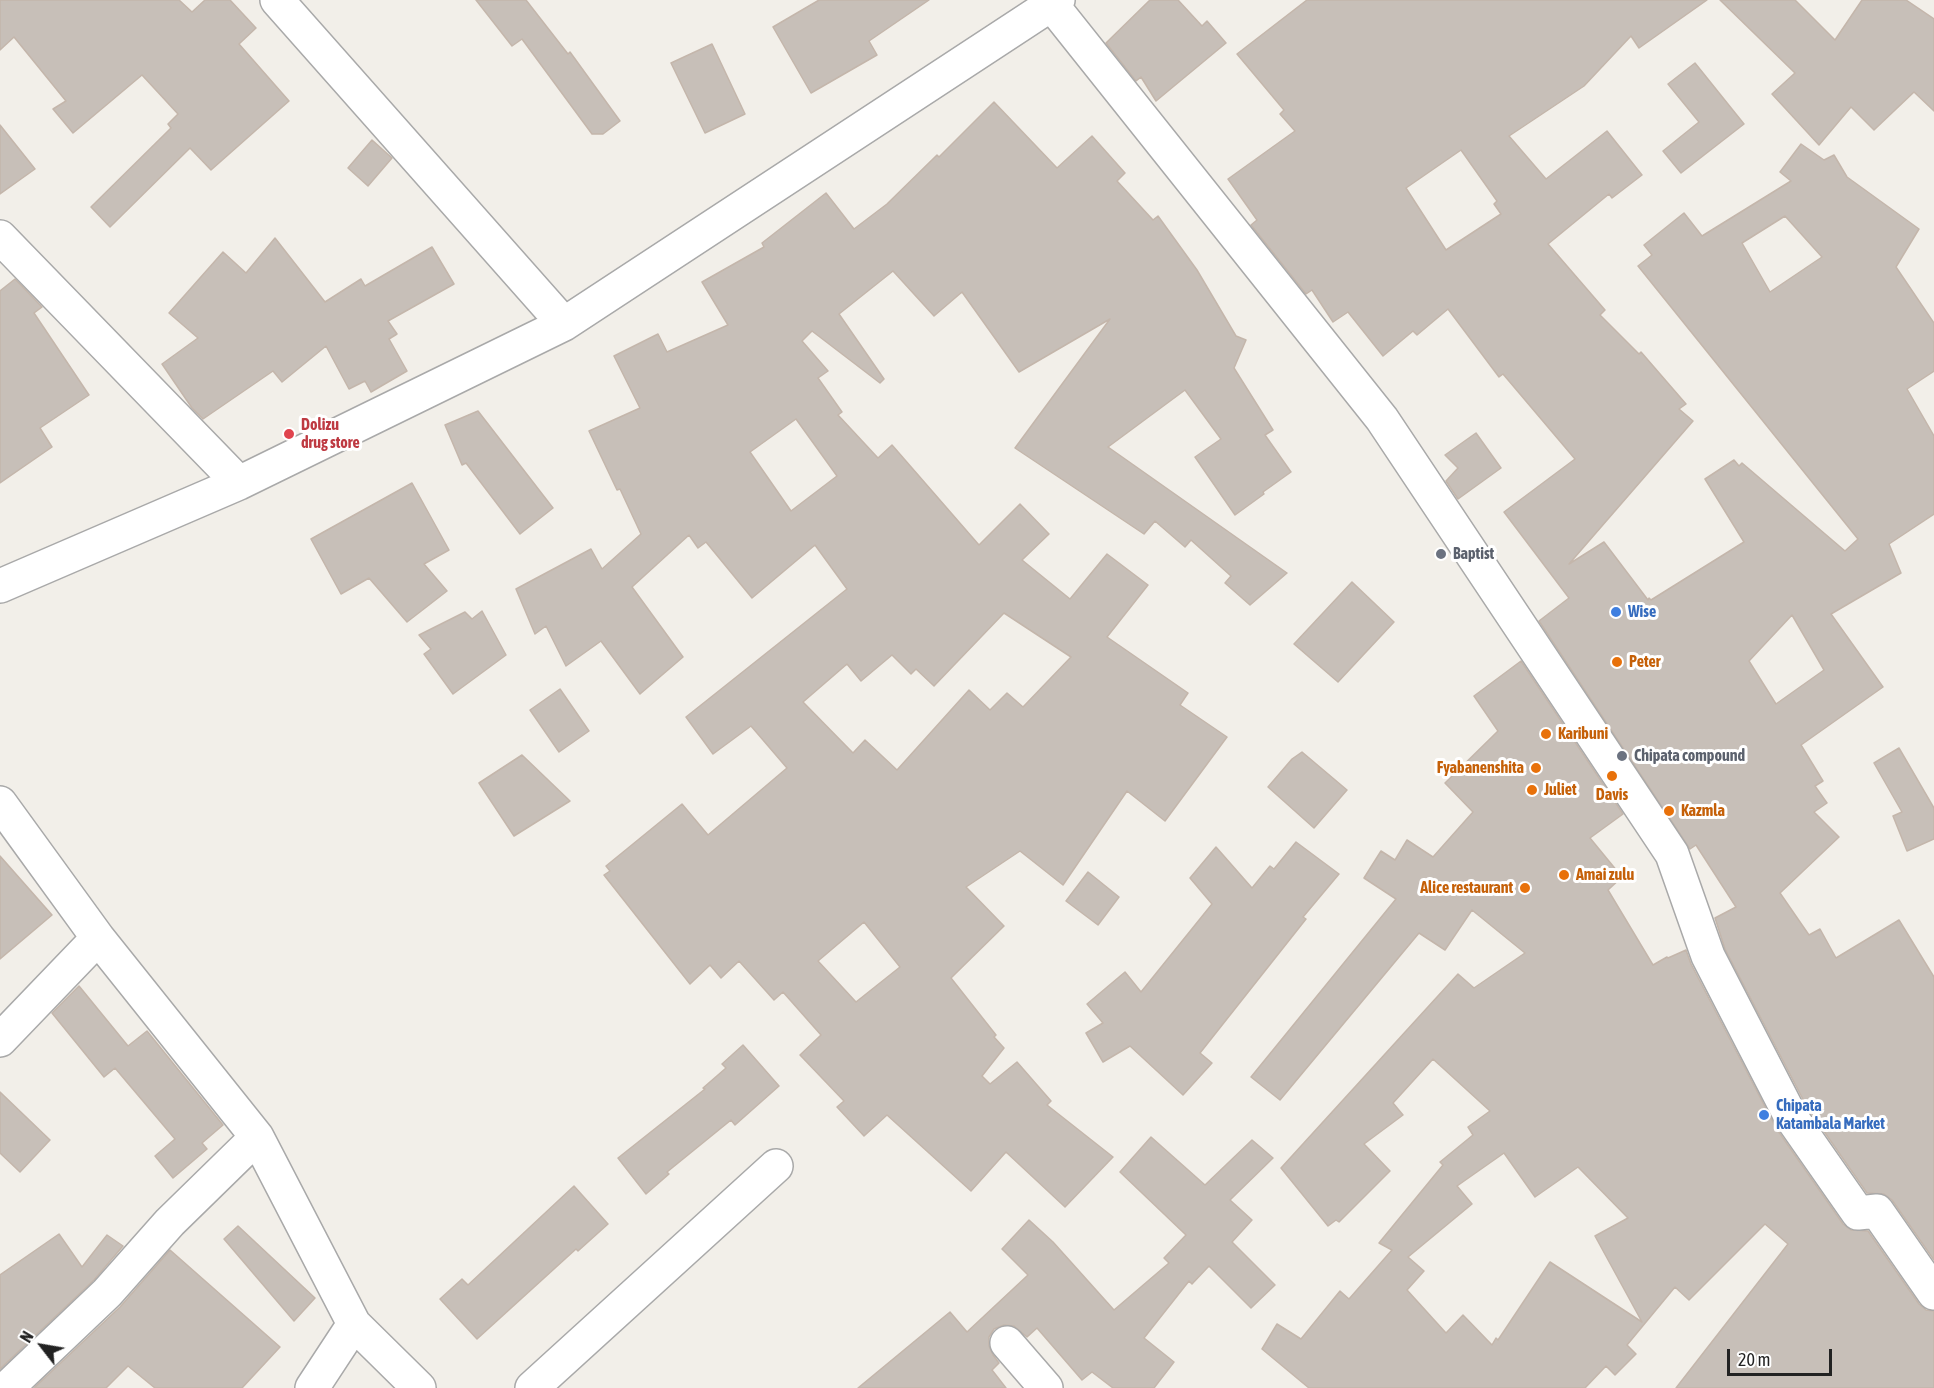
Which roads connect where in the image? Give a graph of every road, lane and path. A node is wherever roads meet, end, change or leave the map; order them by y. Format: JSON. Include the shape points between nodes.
{"nodes":[{"id":1,"x":277,"y":0,"type":"edge"},
{"id":2,"x":1052,"y":2,"type":"edge"},
{"id":3,"x":0,"y":237,"type":"edge"},
{"id":4,"x":564,"y":324,"type":"junction"},
{"id":5,"x":239,"y":483,"type":"junction"},
{"id":6,"x":0,"y":586,"type":"edge"},
{"id":7,"x":0,"y":803,"type":"edge"},
{"id":8,"x":98,"y":938,"type":"junction"},
{"id":9,"x":0,"y":1040,"type":"edge"},
{"id":10,"x":257,"y":1137,"type":"junction"},
{"id":11,"x":776,"y":1166,"type":"dead end"},
{"id":12,"x":1934,"y":1293,"type":"edge"},
{"id":13,"x":354,"y":1324,"type":"junction"},
{"id":14,"x":1007,"y":1343,"type":"dead end"},
{"id":15,"x":7,"y":1388,"type":"edge"},
{"id":16,"x":312,"y":1388,"type":"edge"},
{"id":17,"x":419,"y":1388,"type":"edge"},
{"id":18,"x":532,"y":1388,"type":"edge"},
{"id":19,"x":1046,"y":1388,"type":"edge"}],
"edges":[{"from":1,"to":4,"type":"street"},
{"from":2,"to":4,"type":"street"},
{"from":2,"to":12,"type":"street","via":[[1382,419],[1672,854],[1708,956],[1791,1117],[1858,1213],[1877,1210]]},
{"from":3,"to":5,"type":"street"},
{"from":4,"to":5,"type":"street"},
{"from":5,"to":6,"type":"street"},
{"from":7,"to":8,"type":"street"},
{"from":8,"to":9,"type":"street"},
{"from":8,"to":10,"type":"street"},
{"from":10,"to":13,"type":"street"},
{"from":10,"to":15,"type":"street","via":[[170,1222],[107,1293]]},
{"from":11,"to":18,"type":"street"},
{"from":13,"to":16,"type":"street"},
{"from":13,"to":17,"type":"street"},
{"from":14,"to":19,"type":"street"}]}
